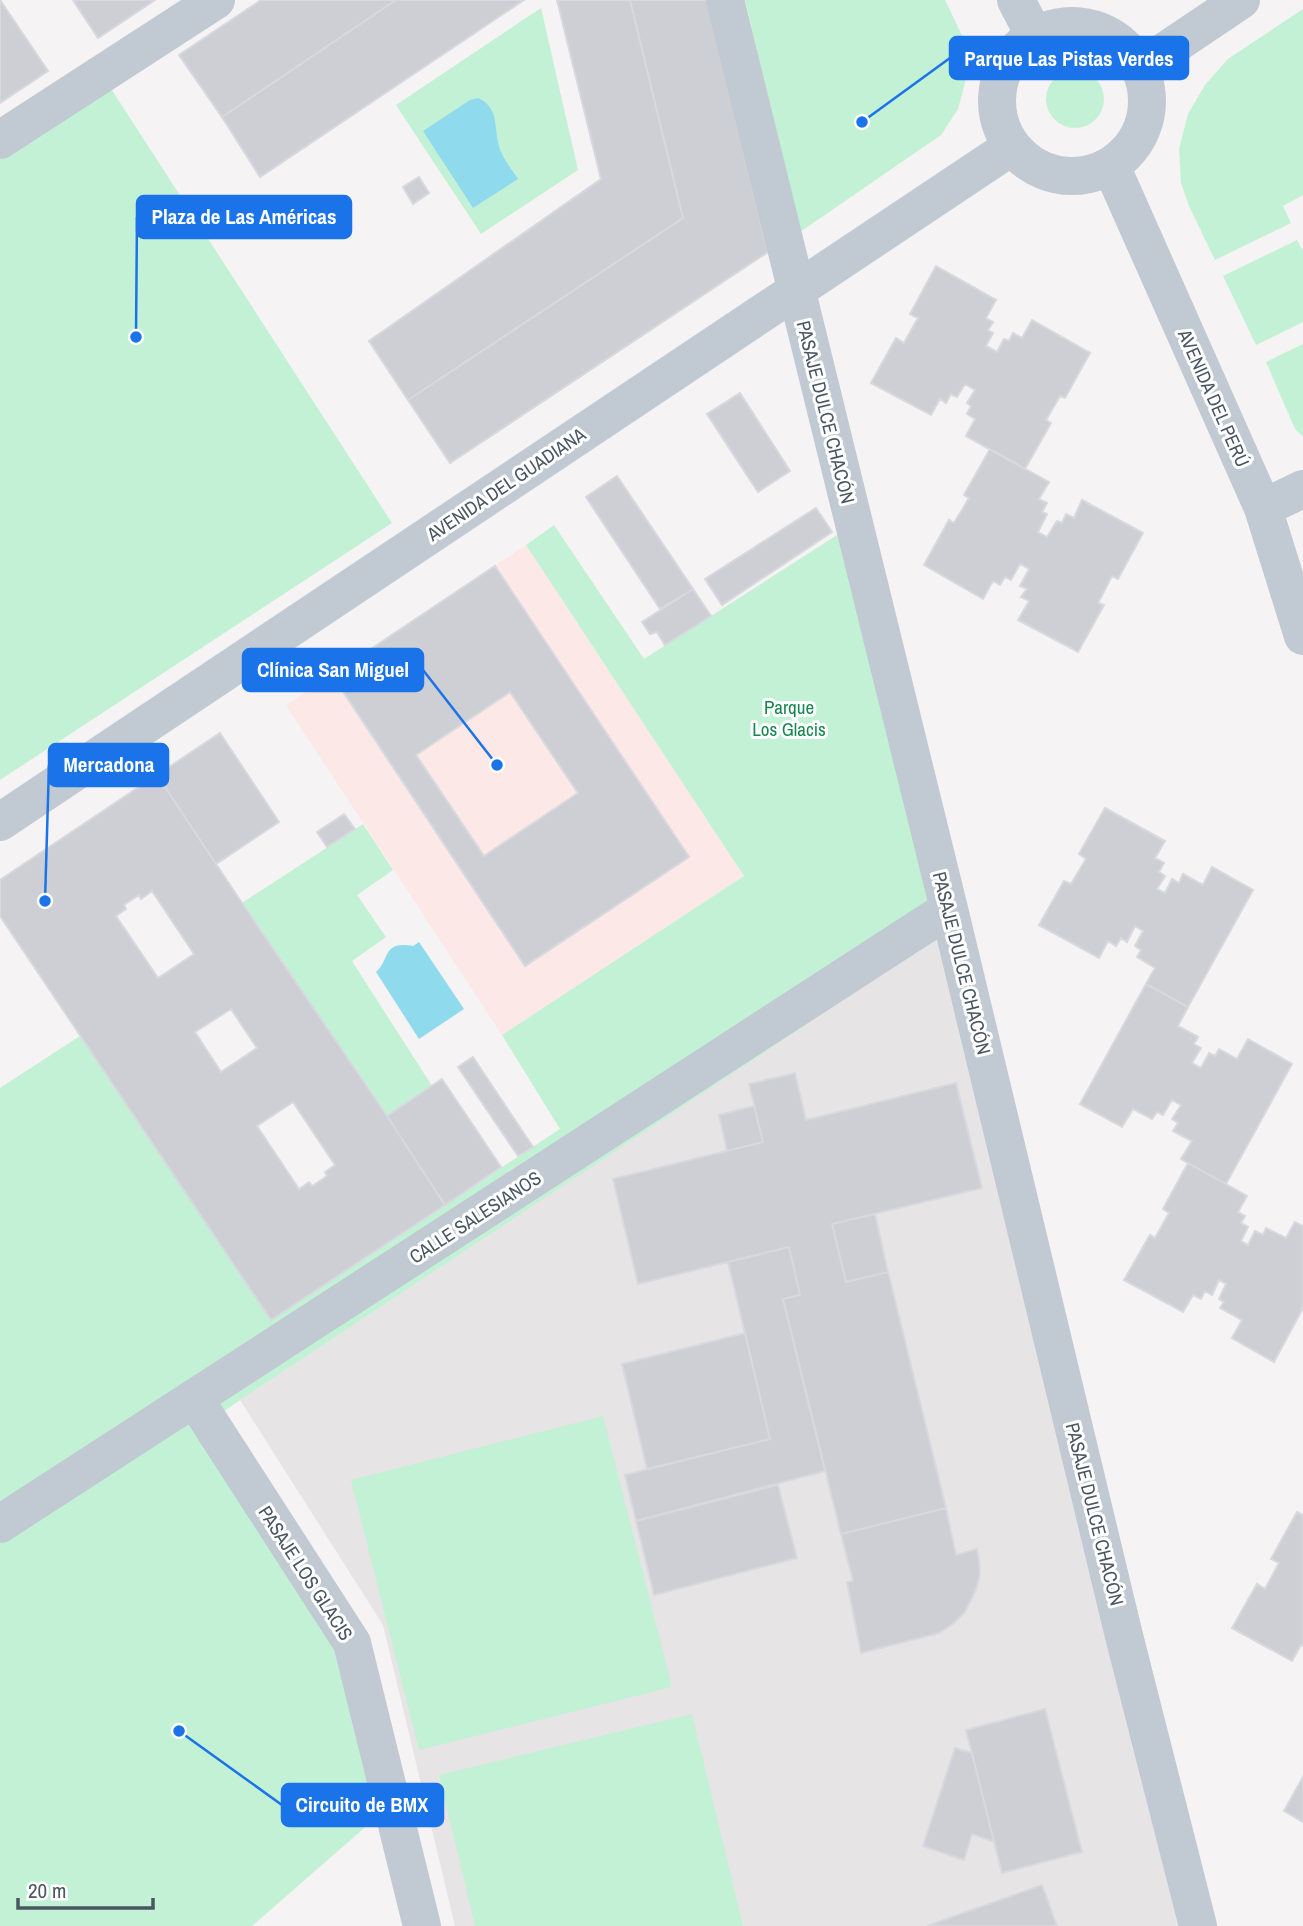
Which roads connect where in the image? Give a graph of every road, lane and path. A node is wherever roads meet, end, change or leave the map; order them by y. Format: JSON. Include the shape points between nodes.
{"nodes":[{"id":1,"x":216,"y":0,"type":"edge"},
{"id":2,"x":725,"y":0,"type":"edge"},
{"id":3,"x":1016,"y":0,"type":"edge"},
{"id":4,"x":1241,"y":0,"type":"edge"},
{"id":5,"x":1034,"y":35,"type":"junction"},
{"id":6,"x":1140,"y":68,"type":"junction"},
{"id":7,"x":0,"y":140,"type":"edge"},
{"id":8,"x":1011,"y":146,"type":"junction"},
{"id":9,"x":1111,"y":166,"type":"junction"},
{"id":10,"x":796,"y":290,"type":"junction"},
{"id":11,"x":1303,"y":489,"type":"edge"},
{"id":12,"x":1262,"y":508,"type":"junction"},
{"id":13,"x":1303,"y":636,"type":"edge"},
{"id":14,"x":0,"y":822,"type":"edge"},
{"id":15,"x":949,"y":909,"type":"junction"},
{"id":16,"x":194,"y":1398,"type":"junction"},
{"id":17,"x":0,"y":1524,"type":"edge"},
{"id":18,"x":422,"y":1926,"type":"edge"},
{"id":19,"x":1198,"y":1926,"type":"edge"}],
"edges":[{"from":1,"to":7,"type":"street"},
{"from":2,"to":10,"type":"street","name":"PASAJE DULCE CHACÓN"},
{"from":3,"to":5,"type":"street"},
{"from":4,"to":6,"type":"street"},
{"from":5,"to":6,"type":"street","via":[[1073,25],[1093,28],[1128,50]]},
{"from":5,"to":8,"type":"street","via":[[1014,52],[1001,74],[996,99],[999,124]]},
{"from":6,"to":9,"type":"street","via":[[1147,89],[1140,133],[1128,152]]},
{"from":8,"to":9,"type":"street","via":[[1046,173],[1091,175]]},
{"from":8,"to":10,"type":"street","name":"AVENIDA DEL GUADIANA"},
{"from":9,"to":12,"type":"street","name":"AVENIDA DEL PERÚ"},
{"from":10,"to":14,"type":"street","name":"AVENIDA DEL GUADIANA"},
{"from":10,"to":15,"type":"street","name":"PASAJE DULCE CHACÓN"},
{"from":11,"to":12,"type":"street"},
{"from":12,"to":13,"type":"street","name":"AVENIDA DEL PERÚ"},
{"from":15,"to":16,"type":"street","name":"CALLE SALESIANOS"},
{"from":15,"to":19,"type":"street","name":"PASAJE DULCE CHACÓN"},
{"from":16,"to":17,"type":"street","name":"CALLE SALESIANOS"},
{"from":16,"to":18,"type":"street","name":"PASAJE LOS GLACIS","via":[[352,1643]]}]}
